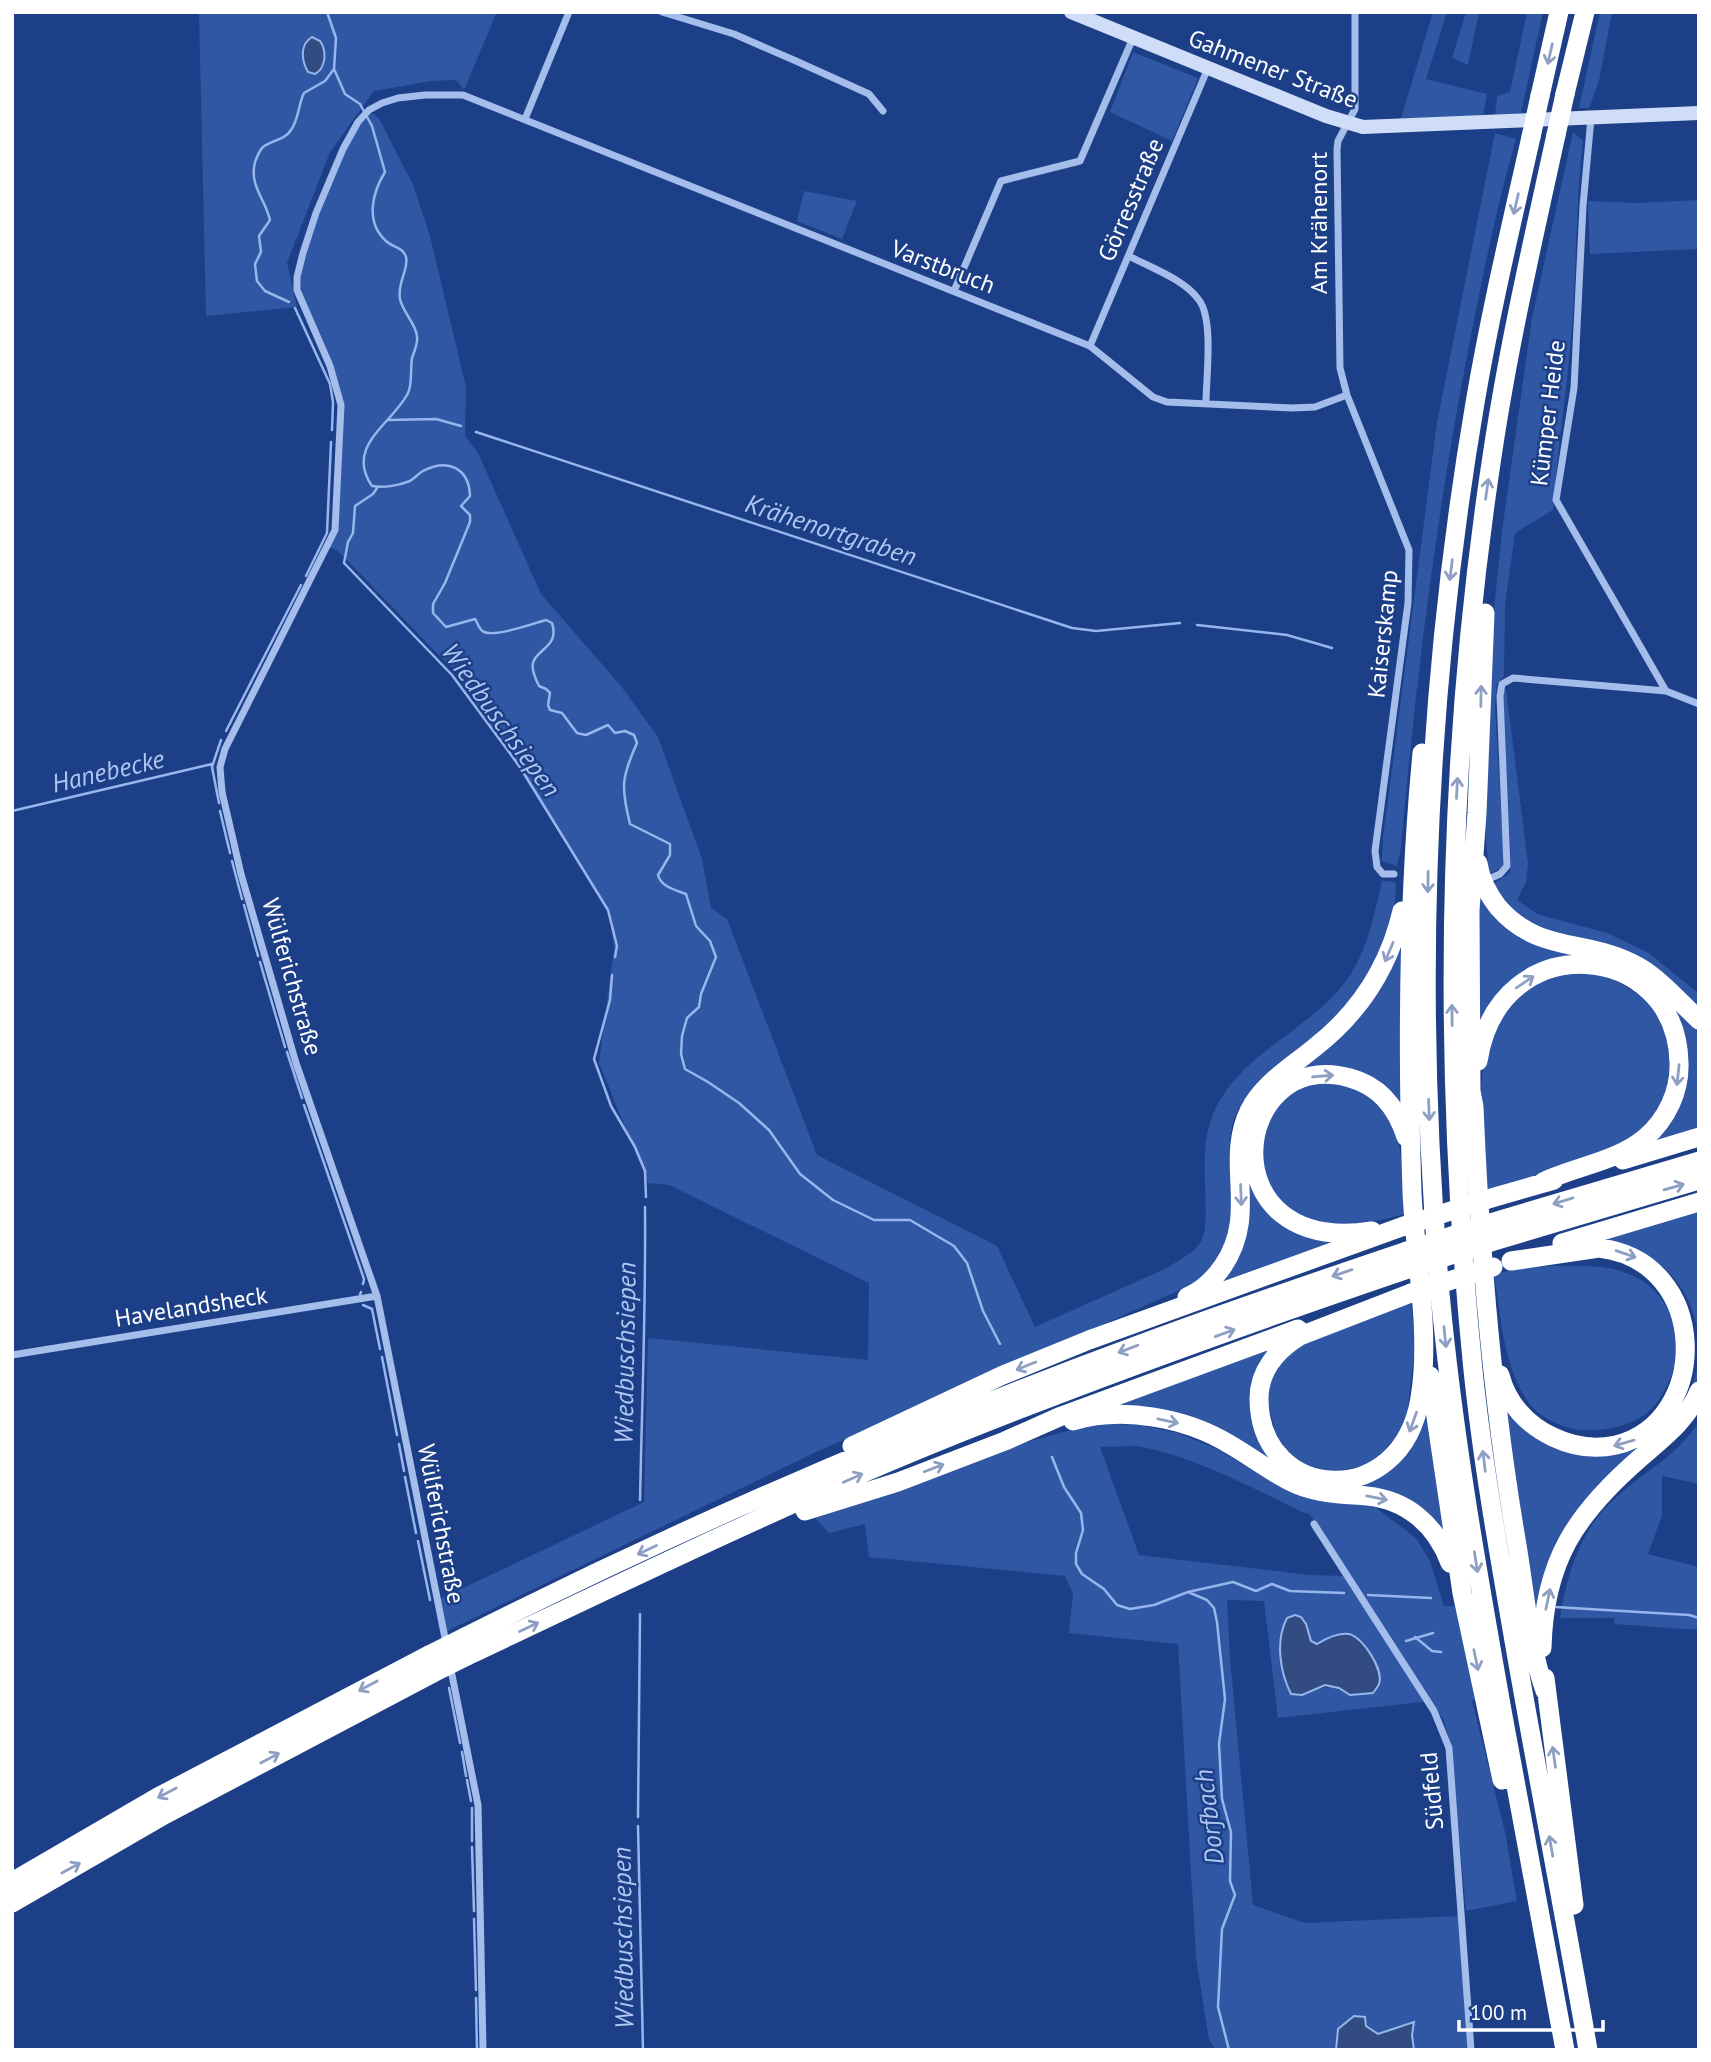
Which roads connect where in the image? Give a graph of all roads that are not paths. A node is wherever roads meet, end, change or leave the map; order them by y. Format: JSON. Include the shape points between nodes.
{"nodes":[{"id":1,"x":569,"y":12,"type":"edge"},
{"id":2,"x":662,"y":12,"type":"edge"},
{"id":3,"x":1071,"y":12,"type":"edge"},
{"id":4,"x":1355,"y":12,"type":"edge"},
{"id":5,"x":1559,"y":12,"type":"edge"},
{"id":6,"x":1585,"y":12,"type":"edge"},
{"id":7,"x":1133,"y":38,"type":"junction"},
{"id":8,"x":1208,"y":68,"type":"junction"},
{"id":9,"x":883,"y":111,"type":"dead end"},
{"id":10,"x":1699,"y":113,"type":"edge"},
{"id":11,"x":1591,"y":118,"type":"junction"},
{"id":12,"x":525,"y":119,"type":"junction"},
{"id":13,"x":1348,"y":124,"type":"junction"},
{"id":14,"x":1129,"y":256,"type":"junction"},
{"id":15,"x":954,"y":291,"type":"junction"},
{"id":16,"x":1090,"y":346,"type":"junction"},
{"id":17,"x":1347,"y":395,"type":"junction"},
{"id":18,"x":1206,"y":403,"type":"junction"},
{"id":19,"x":1478,"y":557,"type":"junction"},
{"id":20,"x":1446,"y":619,"type":"junction"},
{"id":21,"x":1666,"y":691,"type":"junction"},
{"id":22,"x":1699,"y":704,"type":"edge"},
{"id":23,"x":1477,"y":813,"type":"junction"},
{"id":24,"x":1413,"y":862,"type":"junction"},
{"id":25,"x":1394,"y":874,"type":"dead end"},
{"id":26,"x":1491,"y":878,"type":"dead end"},
{"id":27,"x":1699,"y":1020,"type":"edge"},
{"id":28,"x":1474,"y":1107,"type":"junction"},
{"id":29,"x":1699,"y":1137,"type":"edge"},
{"id":30,"x":1699,"y":1161,"type":"edge"},
{"id":31,"x":1699,"y":1180,"type":"edge"},
{"id":32,"x":1543,"y":1182,"type":"junction"},
{"id":33,"x":1412,"y":1190,"type":"junction"},
{"id":34,"x":1699,"y":1202,"type":"edge"},
{"id":35,"x":1404,"y":1226,"type":"junction"},
{"id":36,"x":1490,"y":1233,"type":"junction"},
{"id":37,"x":1407,"y":1260,"type":"junction"},
{"id":38,"x":1502,"y":1264,"type":"junction"},
{"id":39,"x":1411,"y":1293,"type":"junction"},
{"id":40,"x":377,"y":1296,"type":"junction"},
{"id":41,"x":1488,"y":1324,"type":"junction"},
{"id":42,"x":1423,"y":1330,"type":"junction"},
{"id":43,"x":1089,"y":1340,"type":"junction"},
{"id":44,"x":12,"y":1355,"type":"edge"},
{"id":45,"x":1699,"y":1391,"type":"edge"},
{"id":46,"x":1005,"y":1441,"type":"junction"},
{"id":47,"x":709,"y":1520,"type":"junction"},
{"id":48,"x":1314,"y":1524,"type":"dead end"},
{"id":49,"x":724,"y":1536,"type":"junction"},
{"id":50,"x":1462,"y":1593,"type":"junction"},
{"id":51,"x":466,"y":1647,"type":"junction"},
{"id":52,"x":431,"y":1664,"type":"junction"},
{"id":53,"x":1545,"y":1691,"type":"junction"},
{"id":54,"x":12,"y":1882,"type":"edge"},
{"id":55,"x":12,"y":1903,"type":"edge"},
{"id":56,"x":1541,"y":1924,"type":"junction"},
{"id":57,"x":1577,"y":1986,"type":"junction"},
{"id":58,"x":483,"y":2050,"type":"edge"},
{"id":59,"x":1471,"y":2050,"type":"edge"},
{"id":60,"x":1565,"y":2050,"type":"edge"},
{"id":61,"x":1588,"y":2050,"type":"edge"}],
"edges":[{"from":1,"to":12,"type":"street"},
{"from":2,"to":9,"type":"street","via":[[734,34],[817,70],[869,94]]},
{"from":3,"to":7,"type":"main road","name":"Gahmener Straße"},
{"from":4,"to":13,"type":"street","name":"Am Krähenort","via":[[1355,109]]},
{"from":5,"to":20,"type":"highway","one_way":true,"bridge":true,"via":[[1475,406]]},
{"from":19,"to":6,"type":"highway","one_way":true,"bridge":true,"via":[[1512,340]]},
{"from":7,"to":8,"type":"main road","name":"Gahmener Straße"},
{"from":7,"to":15,"type":"street","via":[[1080,161],[1001,181]]},
{"from":8,"to":13,"type":"main road","name":"Gahmener Straße"},
{"from":8,"to":14,"type":"street","name":"Görresstraße"},
{"from":10,"to":11,"type":"main road","name":"Gahmener Straße"},
{"from":11,"to":13,"type":"main road","name":"Gahmener Straße","via":[[1376,128]]},
{"from":11,"to":21,"type":"street","name":"Kümper Heide","via":[[1574,388],[1556,500]]},
{"from":12,"to":15,"type":"street","name":"Varstbruch"},
{"from":12,"to":40,"type":"street","name":"Wülferichstraße","via":[[463,96],[398,98],[369,110],[342,149],[297,277],[301,303],[330,366],[341,405],[335,530],[220,767],[234,847],[296,1063]]},
{"from":13,"to":17,"type":"street","name":"Am Krähenort","via":[[1338,141],[1337,155],[1340,362]]},
{"from":14,"to":16,"type":"street","name":"Görresstraße"},
{"from":14,"to":18,"type":"street","via":[[1180,284],[1203,307]]},
{"from":15,"to":16,"type":"street","name":"Varstbruch"},
{"from":16,"to":18,"type":"street","name":"Varstbruch","via":[[1153,397]]},
{"from":17,"to":18,"type":"street","name":"Varstbruch","via":[[1315,407]]},
{"from":17,"to":25,"type":"street","name":"Kaiserskamp","via":[[1409,550],[1408,603],[1375,851],[1377,867],[1383,874]]},
{"from":23,"to":19,"type":"highway","one_way":true,"via":[[1486,598]]},
{"from":57,"to":19,"type":"highway","one_way":true,"via":[[1487,1483],[1465,1287],[1453,1097],[1452,904],[1459,753]]},
{"from":20,"to":24,"type":"highway","via":[[1431,653]]},
{"from":20,"to":56,"type":"highway","one_way":true,"via":[[1428,870],[1426,1000],[1434,1208],[1463,1486]]},
{"from":21,"to":22,"type":"street"},
{"from":21,"to":26,"type":"street","via":[[1513,678],[1502,684],[1508,857],[1504,871]]},
{"from":23,"to":27,"type":"highway","via":[[1482,880],[1518,927],[1639,967]]},
{"from":23,"to":28,"type":"highway","via":[[1470,936]]},
{"from":24,"to":33,"type":"highway","via":[[1408,1012]]},
{"from":24,"to":43,"type":"highway","one_way":true,"via":[[1398,928],[1371,986],[1343,1024],[1265,1088],[1243,1123],[1239,1144],[1241,1216],[1231,1254],[1194,1294],[1102,1330]]},
{"from":28,"to":32,"type":"highway","one_way":true,"via":[[1479,1059],[1490,1021],[1508,994],[1535,975],[1564,965],[1597,965],[1625,975],[1657,1001],[1672,1026],[1679,1056],[1678,1084],[1666,1112],[1646,1137],[1623,1153]]},
{"from":28,"to":41,"type":"highway"},
{"from":29,"to":32,"type":"highway"},
{"from":30,"to":36,"type":"highway","one_way":true},
{"from":36,"to":31,"type":"highway","one_way":true},
{"from":32,"to":35,"type":"highway","bridge":true},
{"from":35,"to":33,"type":"highway","one_way":true,"via":[[1329,1232],[1288,1218],[1267,1199],[1255,1174],[1253,1141],[1258,1124],[1278,1094],[1303,1079],[1332,1075],[1363,1083],[1383,1096],[1400,1120]]},
{"from":33,"to":42,"type":"highway"},
{"from":34,"to":38,"type":"highway"},
{"from":35,"to":43,"type":"highway"},
{"from":36,"to":37,"type":"highway","bridge":true},
{"from":37,"to":47,"type":"highway","one_way":true,"via":[[1105,1357]]},
{"from":49,"to":37,"type":"highway","one_way":true,"via":[[961,1432]]},
{"from":38,"to":39,"type":"highway","bridge":true},
{"from":38,"to":41,"type":"highway","one_way":true,"via":[[1599,1248],[1626,1253],[1654,1267],[1679,1294],[1692,1325],[1694,1355],[1687,1385],[1659,1425],[1641,1437],[1608,1447],[1571,1445],[1532,1425],[1509,1398]]},
{"from":42,"to":39,"type":"highway","one_way":true,"via":[[1420,1402],[1407,1438],[1390,1460],[1367,1475],[1332,1480],[1300,1471],[1273,1448],[1261,1423],[1259,1395],[1274,1356],[1300,1336]]},
{"from":39,"to":46,"type":"highway","via":[[1213,1358]]},
{"from":40,"to":44,"type":"street","name":"Havelandsheck"},
{"from":40,"to":58,"type":"street","name":"Wülferichstraße","via":[[478,1805]]},
{"from":41,"to":53,"type":"highway","via":[[1507,1484]]},
{"from":42,"to":50,"type":"highway"},
{"from":43,"to":47,"type":"highway","one_way":true,"via":[[819,1461]]},
{"from":53,"to":45,"type":"highway","one_way":true,"via":[[1545,1610],[1572,1533],[1609,1485],[1679,1424]]},
{"from":49,"to":46,"type":"highway","one_way":true,"via":[[898,1482]]},
{"from":46,"to":50,"type":"highway","one_way":true,"via":[[1097,1417],[1139,1416],[1193,1427],[1298,1485],[1385,1499],[1412,1511],[1439,1540]]},
{"from":47,"to":51,"type":"highway","one_way":true},
{"from":48,"to":59,"type":"street","name":"Südfeld","via":[[1434,1711],[1449,1748]]},
{"from":51,"to":49,"type":"highway","one_way":true},
{"from":50,"to":56,"type":"highway","one_way":true,"via":[[1525,1891]]},
{"from":51,"to":52,"type":"highway","bridge":true},
{"from":52,"to":54,"type":"highway","one_way":true,"via":[[158,1797]]},
{"from":55,"to":52,"type":"highway","one_way":true},
{"from":57,"to":53,"type":"highway","one_way":true,"via":[[1578,1944]]},
{"from":56,"to":60,"type":"highway"},
{"from":57,"to":61,"type":"highway"}]}
